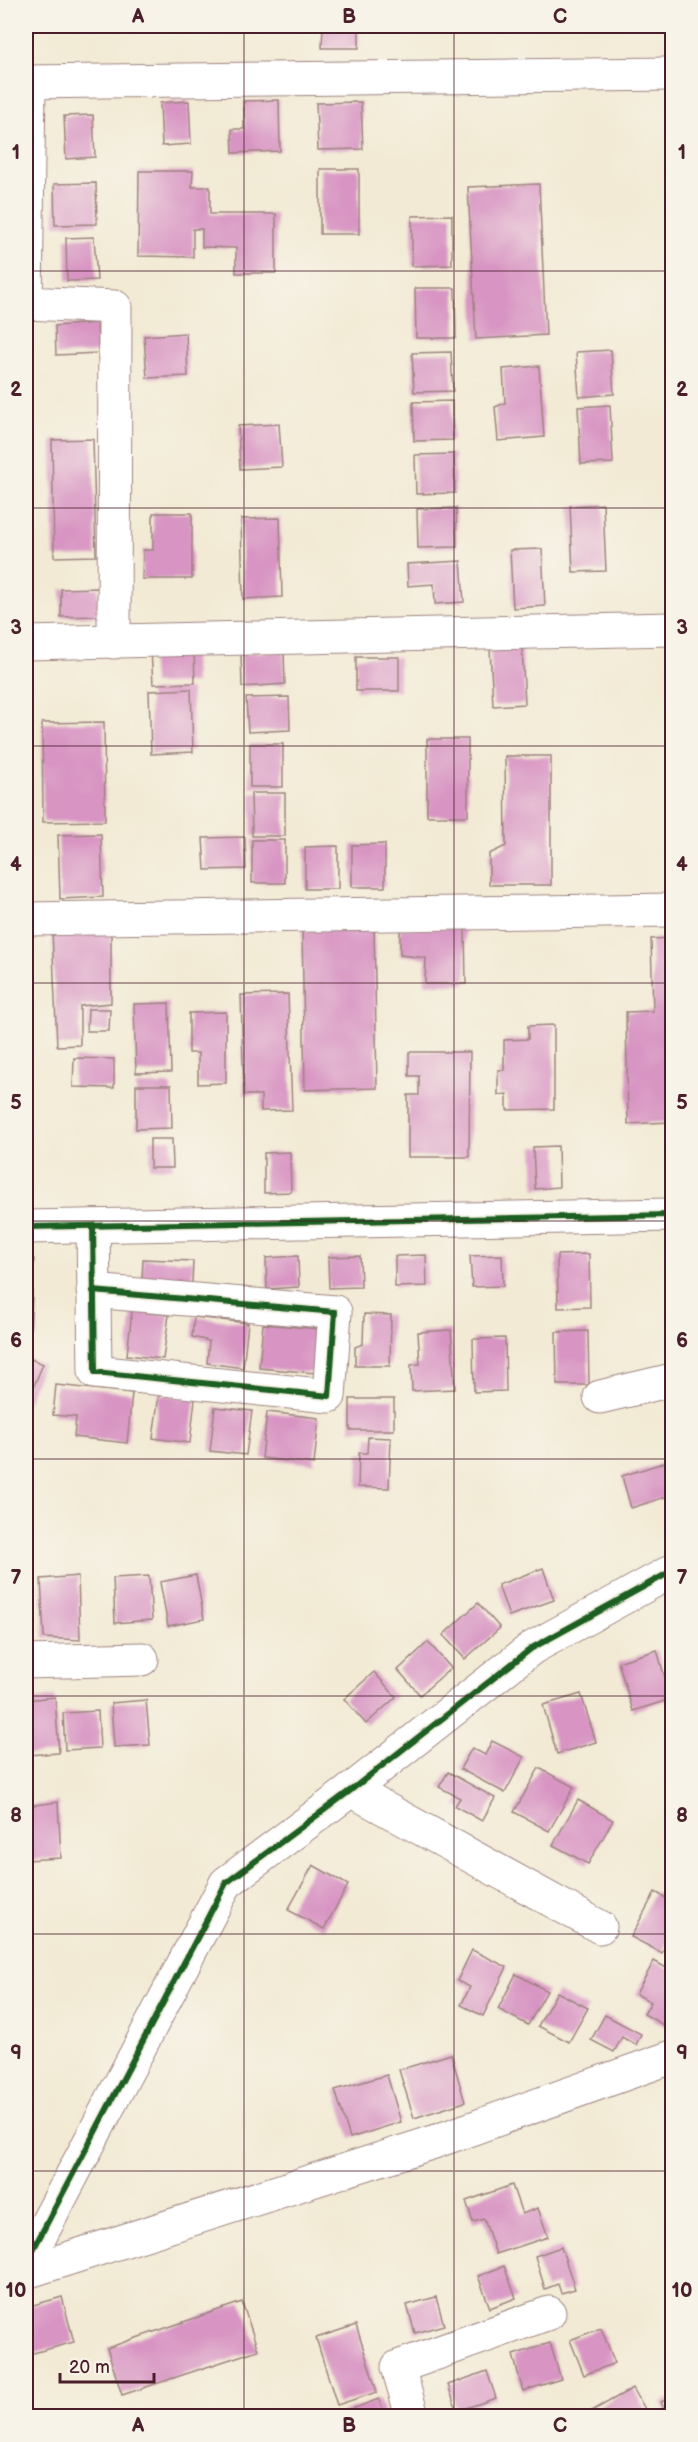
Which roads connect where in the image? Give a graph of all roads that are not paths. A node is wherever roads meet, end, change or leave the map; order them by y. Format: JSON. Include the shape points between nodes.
{"nodes":[{"id":1,"x":672,"y":74,"type":"edge"},
{"id":2,"x":27,"y":82,"type":"edge"},
{"id":3,"x":672,"y":629,"type":"edge"},
{"id":4,"x":114,"y":642,"type":"junction"},
{"id":5,"x":26,"y":643,"type":"edge"},
{"id":6,"x":672,"y":910,"type":"edge"},
{"id":7,"x":26,"y":919,"type":"edge"},
{"id":8,"x":672,"y":1215,"type":"edge"},
{"id":9,"x":93,"y":1226,"type":"junction"},
{"id":10,"x":26,"y":1227,"type":"edge"},
{"id":11,"x":93,"y":1291,"type":"junction"},
{"id":12,"x":672,"y":1380,"type":"edge"},
{"id":13,"x":600,"y":1397,"type":"dead end"},
{"id":14,"x":672,"y":1571,"type":"edge"},
{"id":15,"x":142,"y":1659,"type":"dead end"},
{"id":16,"x":26,"y":1662,"type":"edge"},
{"id":17,"x":351,"y":1790,"type":"junction"},
{"id":18,"x":600,"y":1927,"type":"dead end"},
{"id":19,"x":672,"y":2057,"type":"edge"},
{"id":20,"x":26,"y":2263,"type":"edge"},
{"id":21,"x":26,"y":2272,"type":"edge"},
{"id":22,"x":549,"y":2313,"type":"dead end"},
{"id":23,"x":412,"y":2416,"type":"edge"}],
"edges":[{"from":1,"to":2,"type":"street"},
{"from":2,"to":4,"type":"street","via":[[26,303],[115,307]]},
{"from":3,"to":4,"type":"street"},
{"from":4,"to":5,"type":"street"},
{"from":6,"to":7,"type":"street"},
{"from":8,"to":9,"type":"street"},
{"from":9,"to":10,"type":"street"},
{"from":9,"to":11,"type":"street"},
{"from":11,"to":11,"type":"street","via":[[335,1312],[329,1396],[95,1372]]},
{"from":12,"to":13,"type":"street"},
{"from":14,"to":17,"type":"street","via":[[532,1648]]},
{"from":15,"to":16,"type":"street"},
{"from":17,"to":18,"type":"street"},
{"from":17,"to":20,"type":"street","via":[[226,1883]]},
{"from":19,"to":21,"type":"street","via":[[434,2142]]},
{"from":22,"to":23,"type":"street","via":[[398,2367]]}]}
